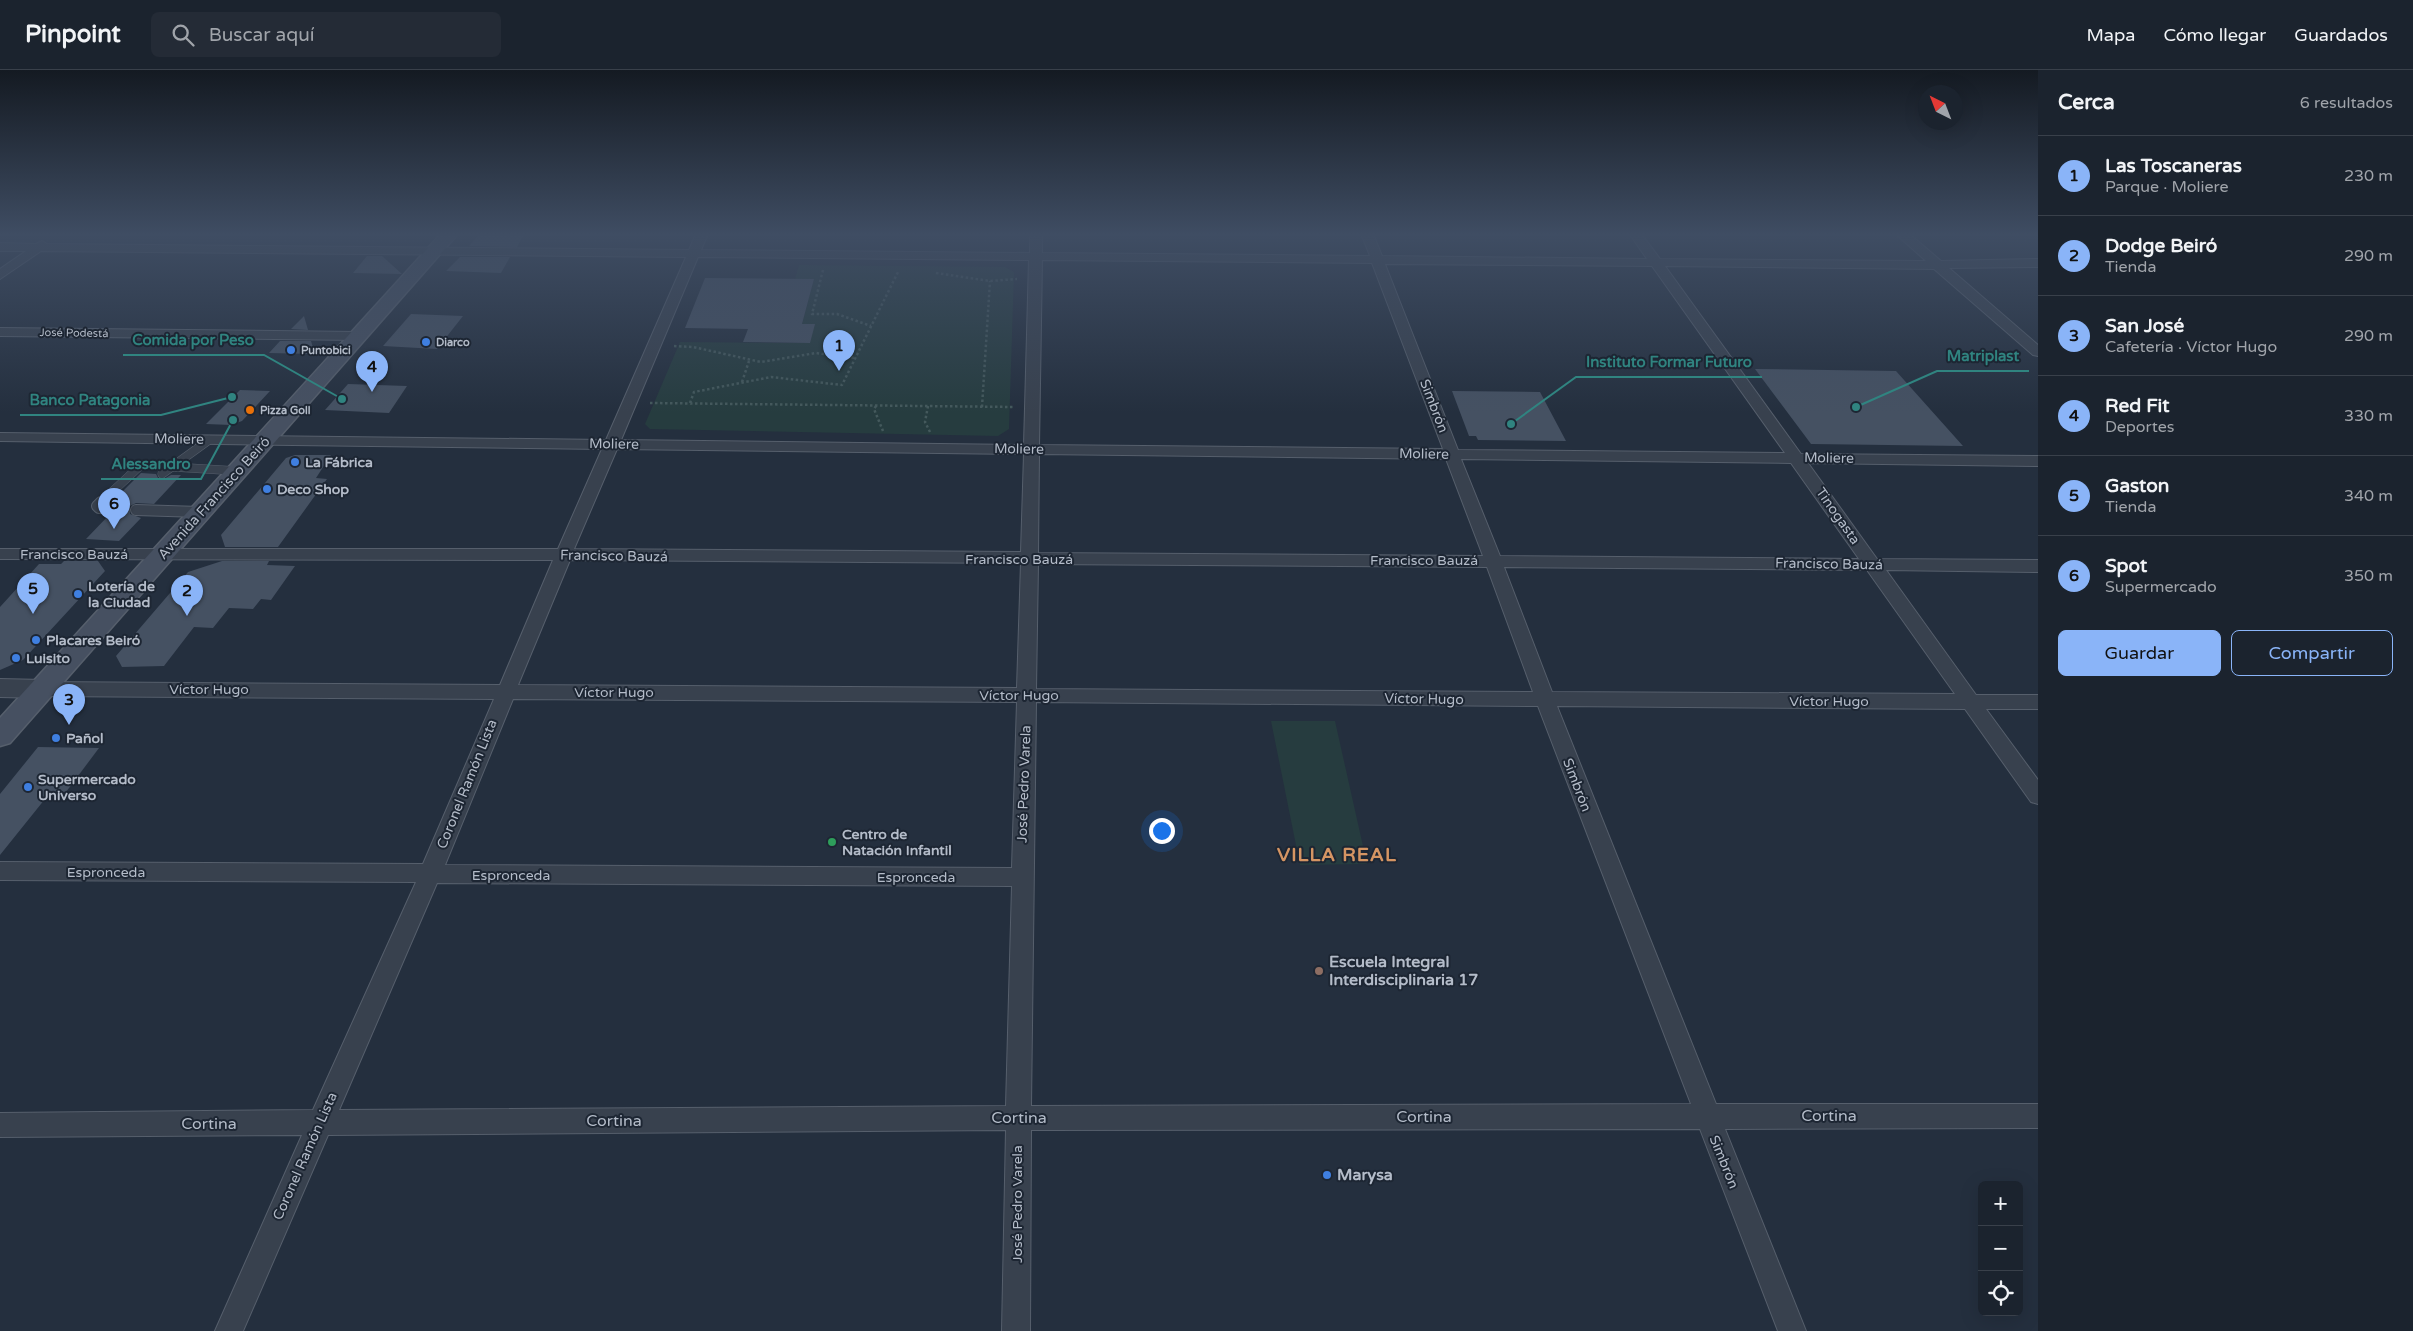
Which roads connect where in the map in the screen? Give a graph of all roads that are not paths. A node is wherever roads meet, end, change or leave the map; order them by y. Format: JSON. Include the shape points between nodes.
{"nodes":[{"id":1,"x":395,"y":295,"type":"edge"},
{"id":2,"x":676,"y":295,"type":"edge"},
{"id":3,"x":1036,"y":295,"type":"edge"},
{"id":4,"x":1391,"y":295,"type":"edge"},
{"id":5,"x":1679,"y":295,"type":"edge"},
{"id":6,"x":1972,"y":295,"type":"edge"},
{"id":7,"x":0,"y":332,"type":"edge"},
{"id":8,"x":358,"y":336,"type":"junction"},
{"id":9,"x":2037,"y":351,"type":"edge"},
{"id":10,"x":0,"y":437,"type":"edge"},
{"id":11,"x":209,"y":440,"type":"junction"},
{"id":12,"x":265,"y":441,"type":"junction"},
{"id":13,"x":612,"y":444,"type":"junction"},
{"id":14,"x":1032,"y":449,"type":"junction"},
{"id":15,"x":1453,"y":455,"type":"junction"},
{"id":16,"x":1797,"y":458,"type":"junction"},
{"id":17,"x":2038,"y":461,"type":"edge"},
{"id":18,"x":170,"y":466,"type":"junction"},
{"id":19,"x":238,"y":471,"type":"junction"},
{"id":20,"x":162,"y":474,"type":"dead end"},
{"id":21,"x":115,"y":509,"type":"dead end"},
{"id":22,"x":136,"y":510,"type":"dead end"},
{"id":23,"x":201,"y":512,"type":"junction"},
{"id":24,"x":0,"y":554,"type":"edge"},
{"id":25,"x":163,"y":555,"type":"junction"},
{"id":26,"x":563,"y":556,"type":"junction"},
{"id":27,"x":1031,"y":560,"type":"junction"},
{"id":28,"x":1492,"y":560,"type":"junction"},
{"id":29,"x":1872,"y":564,"type":"junction"},
{"id":30,"x":2038,"y":566,"type":"edge"},
{"id":31,"x":0,"y":688,"type":"edge"},
{"id":32,"x":43,"y":688,"type":"junction"},
{"id":33,"x":505,"y":691,"type":"junction"},
{"id":34,"x":1027,"y":695,"type":"junction"},
{"id":35,"x":1544,"y":700,"type":"junction"},
{"id":36,"x":1970,"y":702,"type":"junction"},
{"id":37,"x":2038,"y":702,"type":"edge"},
{"id":38,"x":0,"y":736,"type":"edge"},
{"id":39,"x":2038,"y":796,"type":"edge"},
{"id":40,"x":0,"y":871,"type":"edge"},
{"id":41,"x":430,"y":874,"type":"junction"},
{"id":42,"x":1021,"y":877,"type":"junction"},
{"id":43,"x":1706,"y":1116,"type":"junction"},
{"id":44,"x":2038,"y":1116,"type":"edge"},
{"id":45,"x":1017,"y":1118,"type":"junction"},
{"id":46,"x":319,"y":1123,"type":"junction"},
{"id":47,"x":0,"y":1125,"type":"edge"},
{"id":48,"x":229,"y":1331,"type":"edge"},
{"id":49,"x":1016,"y":1331,"type":"edge"},
{"id":50,"x":1792,"y":1331,"type":"edge"}],
"edges":[{"from":1,"to":8,"type":"main road","name":"Avenida Francisco Beiró"},
{"from":2,"to":13,"type":"street","name":"Coronel Ramón Lista"},
{"from":3,"to":14,"type":"street","name":"José Pedro Varela"},
{"from":4,"to":15,"type":"street","name":"Simbrón"},
{"from":5,"to":16,"type":"street","name":"Tinogasta"},
{"from":6,"to":9,"type":"street"},
{"from":7,"to":8,"type":"street","name":"José Podestá"},
{"from":8,"to":12,"type":"main road","name":"Avenida Francisco Beiró"},
{"from":10,"to":11,"type":"street","name":"Moliere"},
{"from":11,"to":12,"type":"street","name":"Moliere"},
{"from":11,"to":18,"type":"lane"},
{"from":12,"to":13,"type":"street","name":"Moliere"},
{"from":12,"to":19,"type":"main road","name":"Avenida Francisco Beiró"},
{"from":13,"to":14,"type":"street","name":"Moliere"},
{"from":13,"to":26,"type":"street","name":"Coronel Ramón Lista"},
{"from":14,"to":15,"type":"street","name":"Moliere"},
{"from":14,"to":27,"type":"street","name":"José Pedro Varela"},
{"from":15,"to":16,"type":"street","name":"Moliere"},
{"from":15,"to":28,"type":"street","name":"Simbrón"},
{"from":16,"to":17,"type":"street","name":"Moliere"},
{"from":16,"to":29,"type":"street","name":"Tinogasta"},
{"from":18,"to":19,"type":"lane"},
{"from":18,"to":20,"type":"lane"},
{"from":18,"to":21,"type":"lane","via":[[137,467],[96,506]]},
{"from":19,"to":23,"type":"main road","name":"Avenida Francisco Beiró"},
{"from":22,"to":23,"type":"lane"},
{"from":23,"to":25,"type":"main road","name":"Avenida Francisco Beiró"},
{"from":24,"to":25,"type":"street","name":"Francisco Bauzá"},
{"from":25,"to":26,"type":"street","name":"Francisco Bauzá"},
{"from":25,"to":32,"type":"main road","name":"Avenida Francisco Beiró"},
{"from":26,"to":27,"type":"street","name":"Francisco Bauzá"},
{"from":26,"to":33,"type":"street","name":"Coronel Ramón Lista"},
{"from":27,"to":28,"type":"street","name":"Francisco Bauzá"},
{"from":27,"to":34,"type":"street","name":"José Pedro Varela"},
{"from":28,"to":29,"type":"street","name":"Francisco Bauzá"},
{"from":28,"to":35,"type":"street","name":"Simbrón"},
{"from":29,"to":30,"type":"street","name":"Francisco Bauzá"},
{"from":29,"to":36,"type":"street","name":"Tinogasta"},
{"from":31,"to":32,"type":"street","name":"Víctor Hugo"},
{"from":32,"to":33,"type":"street","name":"Víctor Hugo"},
{"from":32,"to":38,"type":"main road","name":"Avenida Francisco Beiró"},
{"from":33,"to":34,"type":"street","name":"Víctor Hugo"},
{"from":33,"to":41,"type":"street","name":"Coronel Ramón Lista"},
{"from":34,"to":35,"type":"street","name":"Víctor Hugo"},
{"from":34,"to":42,"type":"street","name":"José Pedro Varela"},
{"from":35,"to":36,"type":"street","name":"Víctor Hugo"},
{"from":35,"to":43,"type":"street","name":"Simbrón"},
{"from":36,"to":37,"type":"street","name":"Víctor Hugo"},
{"from":36,"to":39,"type":"street","name":"Tinogasta"},
{"from":40,"to":41,"type":"street","name":"Espronceda"},
{"from":41,"to":42,"type":"street","name":"Espronceda"},
{"from":41,"to":46,"type":"street","name":"Coronel Ramón Lista"},
{"from":42,"to":45,"type":"street","name":"José Pedro Varela"},
{"from":43,"to":44,"type":"street","name":"Cortina"},
{"from":43,"to":45,"type":"street","name":"Cortina"},
{"from":43,"to":50,"type":"street","name":"Simbrón"},
{"from":45,"to":46,"type":"street","name":"Cortina"},
{"from":45,"to":49,"type":"street","name":"José Pedro Varela"},
{"from":46,"to":47,"type":"street","name":"Cortina"},
{"from":46,"to":48,"type":"street","name":"Coronel Ramón Lista"}]}
